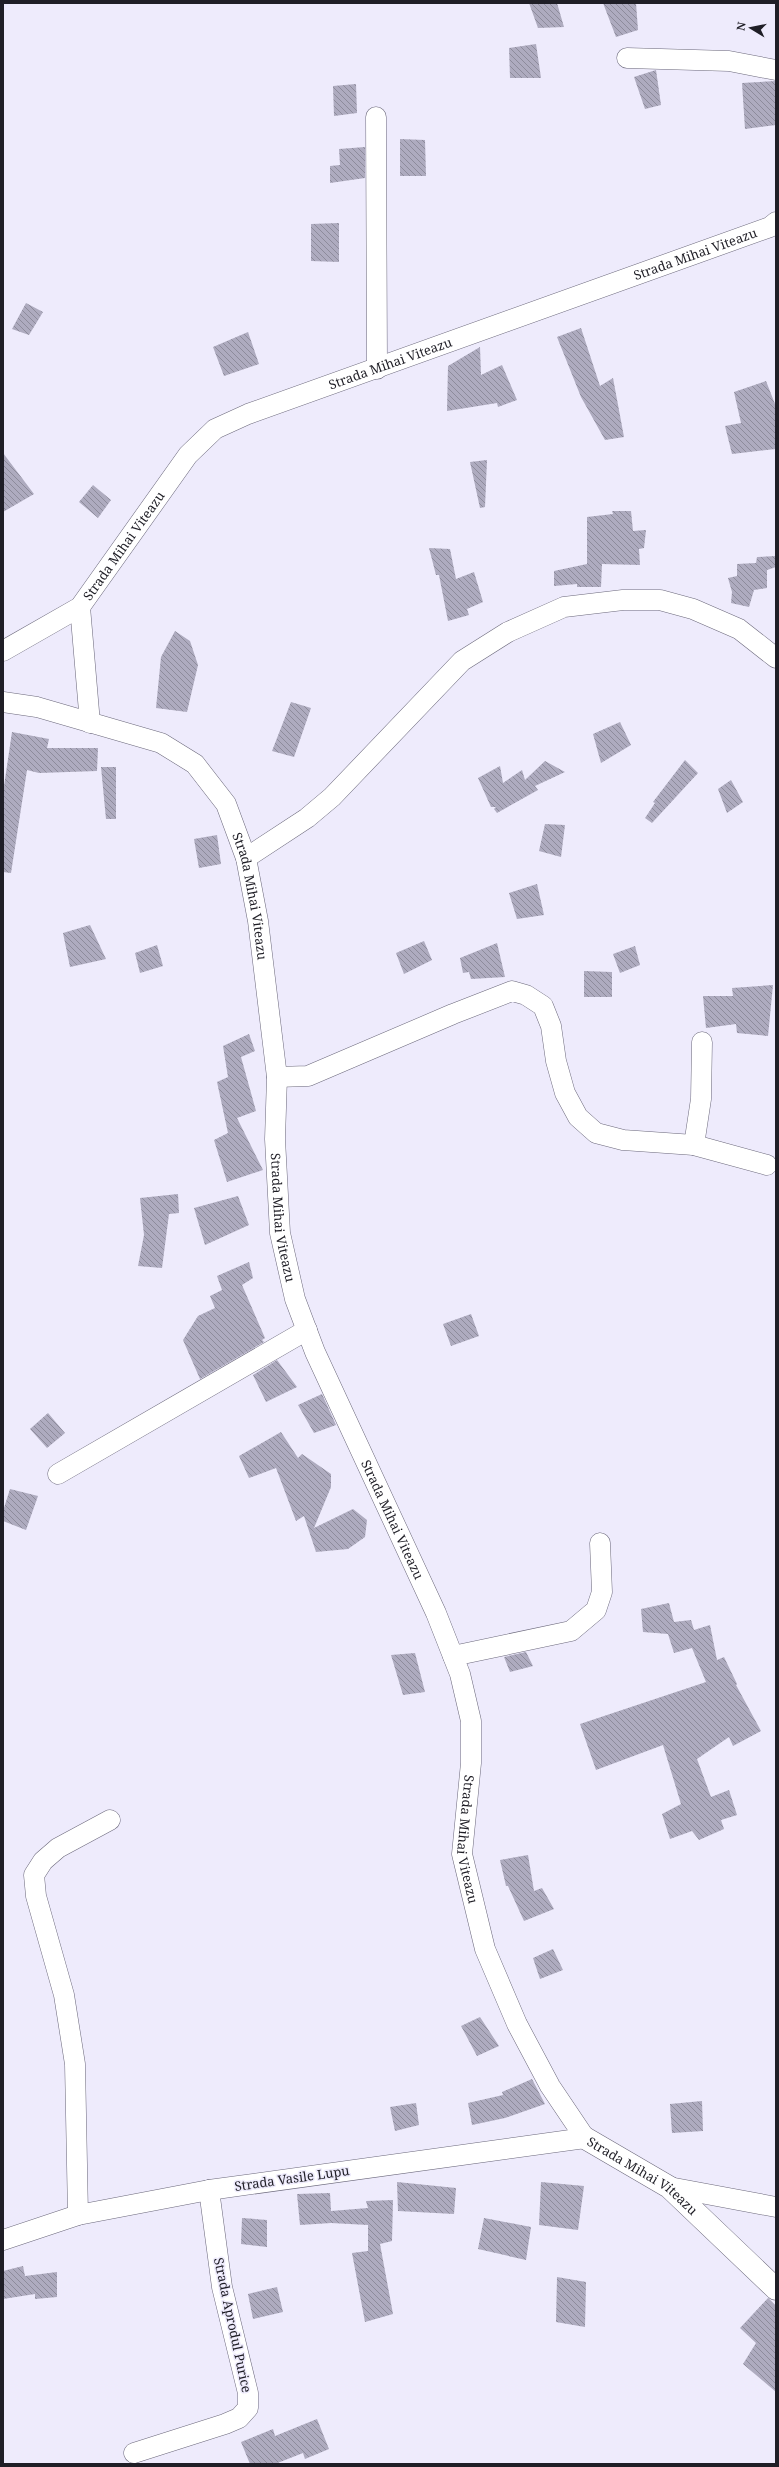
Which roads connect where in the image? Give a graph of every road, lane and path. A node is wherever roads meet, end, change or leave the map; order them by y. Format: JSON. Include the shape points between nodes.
{"nodes":[{"id":1,"x":627,"y":58,"type":"dead end"},
{"id":2,"x":776,"y":70,"type":"edge"},
{"id":3,"x":376,"y":116,"type":"dead end"},
{"id":4,"x":776,"y":222,"type":"edge"},
{"id":5,"x":377,"y":368,"type":"junction"},
{"id":6,"x":80,"y":607,"type":"junction"},
{"id":7,"x":3,"y":651,"type":"edge"},
{"id":8,"x":776,"y":658,"type":"edge"},
{"id":9,"x":3,"y":702,"type":"edge"},
{"id":10,"x":90,"y":722,"type":"junction"},
{"id":11,"x":246,"y":858,"type":"junction"},
{"id":12,"x":702,"y":1042,"type":"dead end"},
{"id":13,"x":277,"y":1076,"type":"junction"},
{"id":14,"x":694,"y":1145,"type":"junction"},
{"id":15,"x":767,"y":1165,"type":"dead end"},
{"id":16,"x":307,"y":1330,"type":"junction"},
{"id":17,"x":58,"y":1474,"type":"dead end"},
{"id":18,"x":600,"y":1543,"type":"dead end"},
{"id":19,"x":453,"y":1656,"type":"junction"},
{"id":20,"x":110,"y":1820,"type":"dead end"},
{"id":21,"x":585,"y":2138,"type":"junction"},
{"id":22,"x":669,"y":2187,"type":"junction"},
{"id":23,"x":209,"y":2190,"type":"junction"},
{"id":24,"x":776,"y":2207,"type":"edge"},
{"id":25,"x":78,"y":2215,"type":"junction"},
{"id":26,"x":3,"y":2240,"type":"edge"},
{"id":27,"x":776,"y":2290,"type":"edge"},
{"id":28,"x":134,"y":2453,"type":"dead end"}],
"edges":[{"from":1,"to":2,"type":"street","via":[[729,61]]},
{"from":3,"to":5,"type":"street"},
{"from":4,"to":5,"type":"street","name":"Strada Mihai Viteazu","via":[[770,227]]},
{"from":5,"to":6,"type":"street","name":"Strada Mihai Viteazu","via":[[248,414],[215,429],[188,455]]},
{"from":6,"to":7,"type":"street"},
{"from":6,"to":10,"type":"street"},
{"from":8,"to":11,"type":"street","via":[[739,629],[660,600],[623,600],[564,607],[508,632],[462,661],[332,797],[307,818]]},
{"from":9,"to":10,"type":"street","name":"Strada Mihai Viteazu","via":[[37,707]]},
{"from":10,"to":11,"type":"street","name":"Strada Mihai Viteazu","via":[[161,743],[195,764],[226,804]]},
{"from":11,"to":13,"type":"street","name":"Strada Mihai Viteazu","via":[[258,921]]},
{"from":12,"to":14,"type":"street","via":[[701,1099]]},
{"from":13,"to":14,"type":"street","via":[[308,1076],[453,1014],[512,992],[526,996],[543,1006],[551,1026],[556,1062],[565,1093],[578,1118],[596,1133],[623,1140]]},
{"from":13,"to":16,"type":"street","name":"Strada Mihai Viteazu","via":[[275,1139],[280,1233],[295,1299]]},
{"from":14,"to":15,"type":"street"},
{"from":16,"to":17,"type":"street"},
{"from":16,"to":19,"type":"street","name":"Strada Mihai Viteazu","via":[[436,1612]]},
{"from":18,"to":19,"type":"street","via":[[602,1592],[596,1610],[571,1631]]},
{"from":19,"to":21,"type":"street","name":"Strada Mihai Viteazu","via":[[471,1721],[462,1854],[485,1949],[517,2024],[550,2086]]},
{"from":20,"to":25,"type":"street","via":[[58,1848],[43,1861],[34,1875],[36,1896],[64,1995],[75,2064]]},
{"from":21,"to":22,"type":"street","name":"Strada Mihai Viteazu"},
{"from":21,"to":23,"type":"street","name":"Strada Vasile Lupu"},
{"from":22,"to":24,"type":"street"},
{"from":22,"to":27,"type":"street","name":"Strada Mihai Viteazu"},
{"from":23,"to":25,"type":"street","name":"Strada Vasile Lupu"},
{"from":23,"to":28,"type":"street","name":"Strada Aprodul Purice","via":[[222,2287],[248,2393],[248,2408],[239,2418],[225,2424]]},
{"from":25,"to":26,"type":"street","name":"Strada Vasile Lupu"}]}
